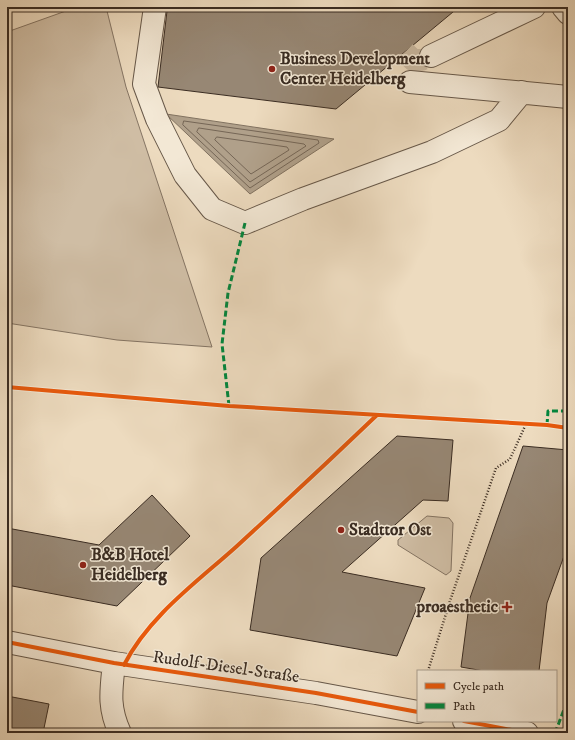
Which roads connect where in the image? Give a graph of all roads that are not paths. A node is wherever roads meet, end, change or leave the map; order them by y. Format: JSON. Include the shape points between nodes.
{"nodes":[{"id":1,"x":155,"y":7,"type":"edge"},
{"id":2,"x":534,"y":7,"type":"edge"},
{"id":3,"x":563,"y":7,"type":"edge"},
{"id":4,"x":568,"y":13,"type":"edge"},
{"id":5,"x":431,"y":56,"type":"tunnel mouth"},
{"id":6,"x":410,"y":82,"type":"dead end"},
{"id":7,"x":522,"y":92,"type":"junction"},
{"id":8,"x":568,"y":96,"type":"edge"},
{"id":9,"x":7,"y":642,"type":"edge"},
{"id":10,"x":114,"y":663,"type":"junction"},
{"id":11,"x":417,"y":712,"type":"edge"},
{"id":12,"x":469,"y":722,"type":"edge"},
{"id":13,"x":120,"y":733,"type":"edge"},
{"id":14,"x":527,"y":733,"type":"edge"}],
"edges":[{"from":1,"to":7,"type":"street","via":[[144,84],[157,118],[185,175],[212,210],[245,223],[302,199],[432,152],[499,120]]},
{"from":2,"to":5,"type":"street"},
{"from":3,"to":4,"type":"street"},
{"from":6,"to":7,"type":"street"},
{"from":7,"to":8,"type":"street"},
{"from":9,"to":10,"type":"street","name":"Rudolf-Diesel-Straße"},
{"from":10,"to":11,"type":"street","name":"Rudolf-Diesel-Straße","via":[[316,693]]},
{"from":10,"to":13,"type":"street","via":[[110,697],[113,718]]},
{"from":12,"to":14,"type":"street"}]}
